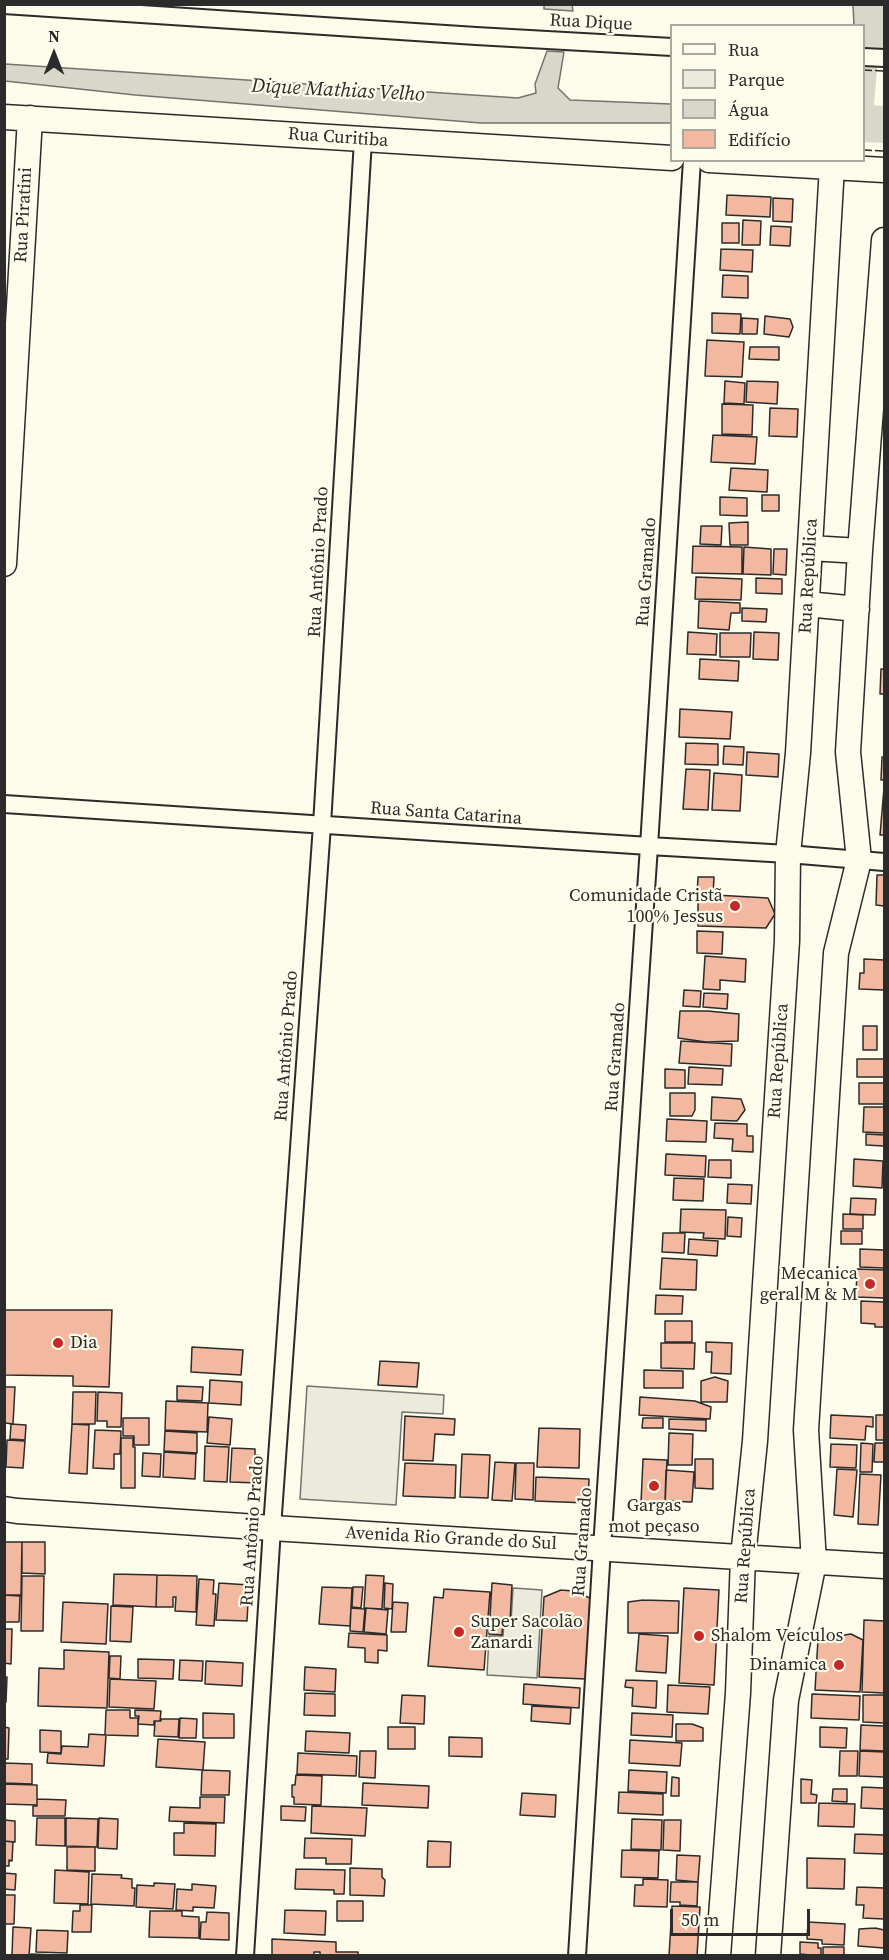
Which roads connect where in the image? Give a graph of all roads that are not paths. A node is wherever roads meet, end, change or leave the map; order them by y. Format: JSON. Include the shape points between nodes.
{"nodes":[{"id":1,"x":4,"y":5,"type":"edge"},
{"id":2,"x":670,"y":47,"type":"edge"},
{"id":3,"x":865,"y":57,"type":"edge"},
{"id":4,"x":885,"y":58,"type":"edge"},
{"id":5,"x":4,"y":117,"type":"edge"},
{"id":6,"x":30,"y":118,"type":"junction"},
{"id":7,"x":363,"y":140,"type":"junction"},
{"id":8,"x":670,"y":158,"type":"edge"},
{"id":9,"x":692,"y":162,"type":"edge"},
{"id":10,"x":750,"y":162,"type":"edge"},
{"id":11,"x":832,"y":166,"type":"junction"},
{"id":12,"x":885,"y":170,"type":"edge"},
{"id":13,"x":885,"y":240,"type":"edge"},
{"id":14,"x":810,"y":548,"type":"junction"},
{"id":15,"x":860,"y":551,"type":"junction"},
{"id":16,"x":4,"y":564,"type":"edge"},
{"id":17,"x":807,"y":604,"type":"junction"},
{"id":18,"x":857,"y":609,"type":"junction"},
{"id":19,"x":4,"y":804,"type":"edge"},
{"id":20,"x":322,"y":825,"type":"junction"},
{"id":21,"x":649,"y":846,"type":"junction"},
{"id":22,"x":788,"y":854,"type":"junction"},
{"id":23,"x":859,"y":860,"type":"junction"},
{"id":24,"x":885,"y":862,"type":"edge"},
{"id":25,"x":9,"y":1511,"type":"edge"},
{"id":26,"x":272,"y":1528,"type":"junction"},
{"id":27,"x":602,"y":1548,"type":"junction"},
{"id":28,"x":743,"y":1557,"type":"junction"},
{"id":29,"x":814,"y":1562,"type":"junction"},
{"id":30,"x":885,"y":1566,"type":"edge"},
{"id":31,"x":245,"y":1956,"type":"edge"},
{"id":32,"x":577,"y":1956,"type":"edge"},
{"id":33,"x":718,"y":1956,"type":"edge"},
{"id":34,"x":768,"y":1956,"type":"edge"}],
"edges":[{"from":1,"to":2,"type":"street","name":"Rua Dique"},
{"from":3,"to":4,"type":"street"},
{"from":5,"to":6,"type":"street","name":"Rua Curitiba"},
{"from":6,"to":7,"type":"street","name":"Rua Curitiba"},
{"from":6,"to":16,"type":"street","name":"Rua Piratini"},
{"from":7,"to":8,"type":"street","name":"Rua Curitiba"},
{"from":7,"to":20,"type":"street","name":"Rua Antônio Prado"},
{"from":9,"to":21,"type":"street","name":"Rua Gramado"},
{"from":10,"to":11,"type":"street"},
{"from":11,"to":12,"type":"street"},
{"from":11,"to":14,"type":"street","name":"Rua República"},
{"from":13,"to":15,"type":"street"},
{"from":14,"to":15,"type":"street"},
{"from":14,"to":17,"type":"street","name":"Rua República"},
{"from":15,"to":18,"type":"street"},
{"from":17,"to":18,"type":"street"},
{"from":17,"to":22,"type":"street","name":"Rua República"},
{"from":18,"to":23,"type":"street","via":[[848,752]]},
{"from":19,"to":20,"type":"street","name":"Rua Santa Catarina"},
{"from":20,"to":21,"type":"street","name":"Rua Santa Catarina"},
{"from":20,"to":26,"type":"street","name":"Rua Antônio Prado"},
{"from":21,"to":22,"type":"street","name":"Rua Santa Catarina"},
{"from":21,"to":27,"type":"street","name":"Rua Gramado"},
{"from":22,"to":23,"type":"street","name":"Rua Santa Catarina"},
{"from":22,"to":28,"type":"street","name":"Rua República","via":[[787,941],[755,1441]]},
{"from":23,"to":24,"type":"street","name":"Rua Santa Catarina"},
{"from":23,"to":29,"type":"street","via":[[836,953],[806,1430]]},
{"from":25,"to":26,"type":"street","name":"Avenida Rio Grande do Sul"},
{"from":26,"to":27,"type":"street","name":"Avenida Rio Grande do Sul"},
{"from":26,"to":31,"type":"street","name":"Rua Antônio Prado"},
{"from":27,"to":28,"type":"street","name":"Avenida Rio Grande do Sul"},
{"from":27,"to":32,"type":"street","name":"Rua Gramado"},
{"from":28,"to":29,"type":"street","name":"Avenida Rio Grande do Sul"},
{"from":28,"to":33,"type":"street","name":"Rua República","via":[[738,1693]]},
{"from":29,"to":30,"type":"street","name":"Avenida Rio Grande do Sul"},
{"from":29,"to":34,"type":"street","via":[[786,1700]]}]}
